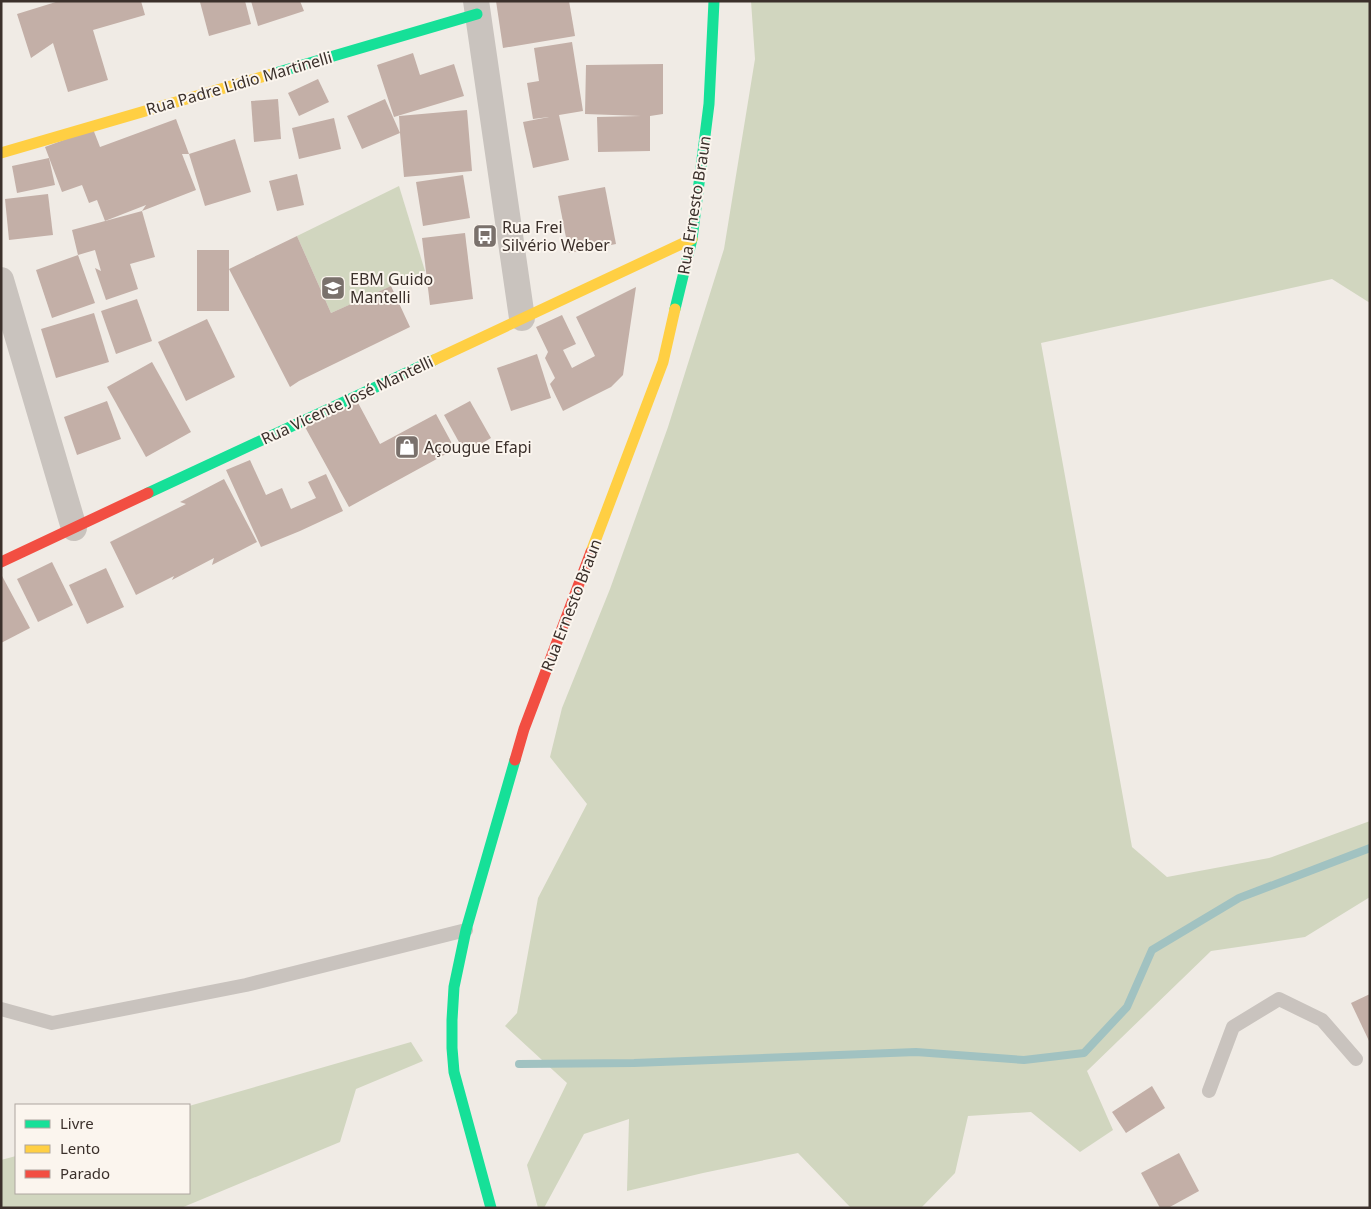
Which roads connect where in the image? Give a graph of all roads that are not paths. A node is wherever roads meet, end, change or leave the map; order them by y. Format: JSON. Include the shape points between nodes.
{"nodes":[{"id":1,"x":714,"y":1,"type":"edge"},
{"id":2,"x":477,"y":7,"type":"edge"},
{"id":3,"x":1,"y":153,"type":"edge"},
{"id":4,"x":692,"y":239,"type":"junction"},
{"id":5,"x":1,"y":280,"type":"edge"},
{"id":6,"x":522,"y":318,"type":"junction"},
{"id":7,"x":74,"y":528,"type":"junction"},
{"id":8,"x":1,"y":562,"type":"edge"},
{"id":9,"x":466,"y":930,"type":"junction"},
{"id":10,"x":1,"y":1009,"type":"edge"},
{"id":11,"x":1356,"y":1059,"type":"dead end"},
{"id":12,"x":1209,"y":1092,"type":"dead end"},
{"id":13,"x":491,"y":1208,"type":"edge"}],
"edges":[{"from":1,"to":4,"type":"street","name":"Rua Ernesto Braun","via":[[709,104]]},
{"from":2,"to":3,"type":"street","name":"Rua Padre Lidio Martinelli"},
{"from":2,"to":6,"type":"street"},
{"from":4,"to":6,"type":"street","name":"Rua Vicente José Mantelli"},
{"from":4,"to":9,"type":"street","name":"Rua Ernesto Braun","via":[[664,362],[524,729]]},
{"from":5,"to":7,"type":"street"},
{"from":6,"to":7,"type":"street","name":"Rua Vicente José Mantelli"},
{"from":7,"to":8,"type":"street","name":"Rua Vicente José Mantelli"},
{"from":9,"to":10,"type":"lane","via":[[246,985],[52,1023]]},
{"from":9,"to":13,"type":"street","name":"Rua Ernesto Braun","via":[[454,987],[453,1064]]},
{"from":11,"to":12,"type":"lane","via":[[1322,1020],[1279,1000],[1233,1027]]}]}
